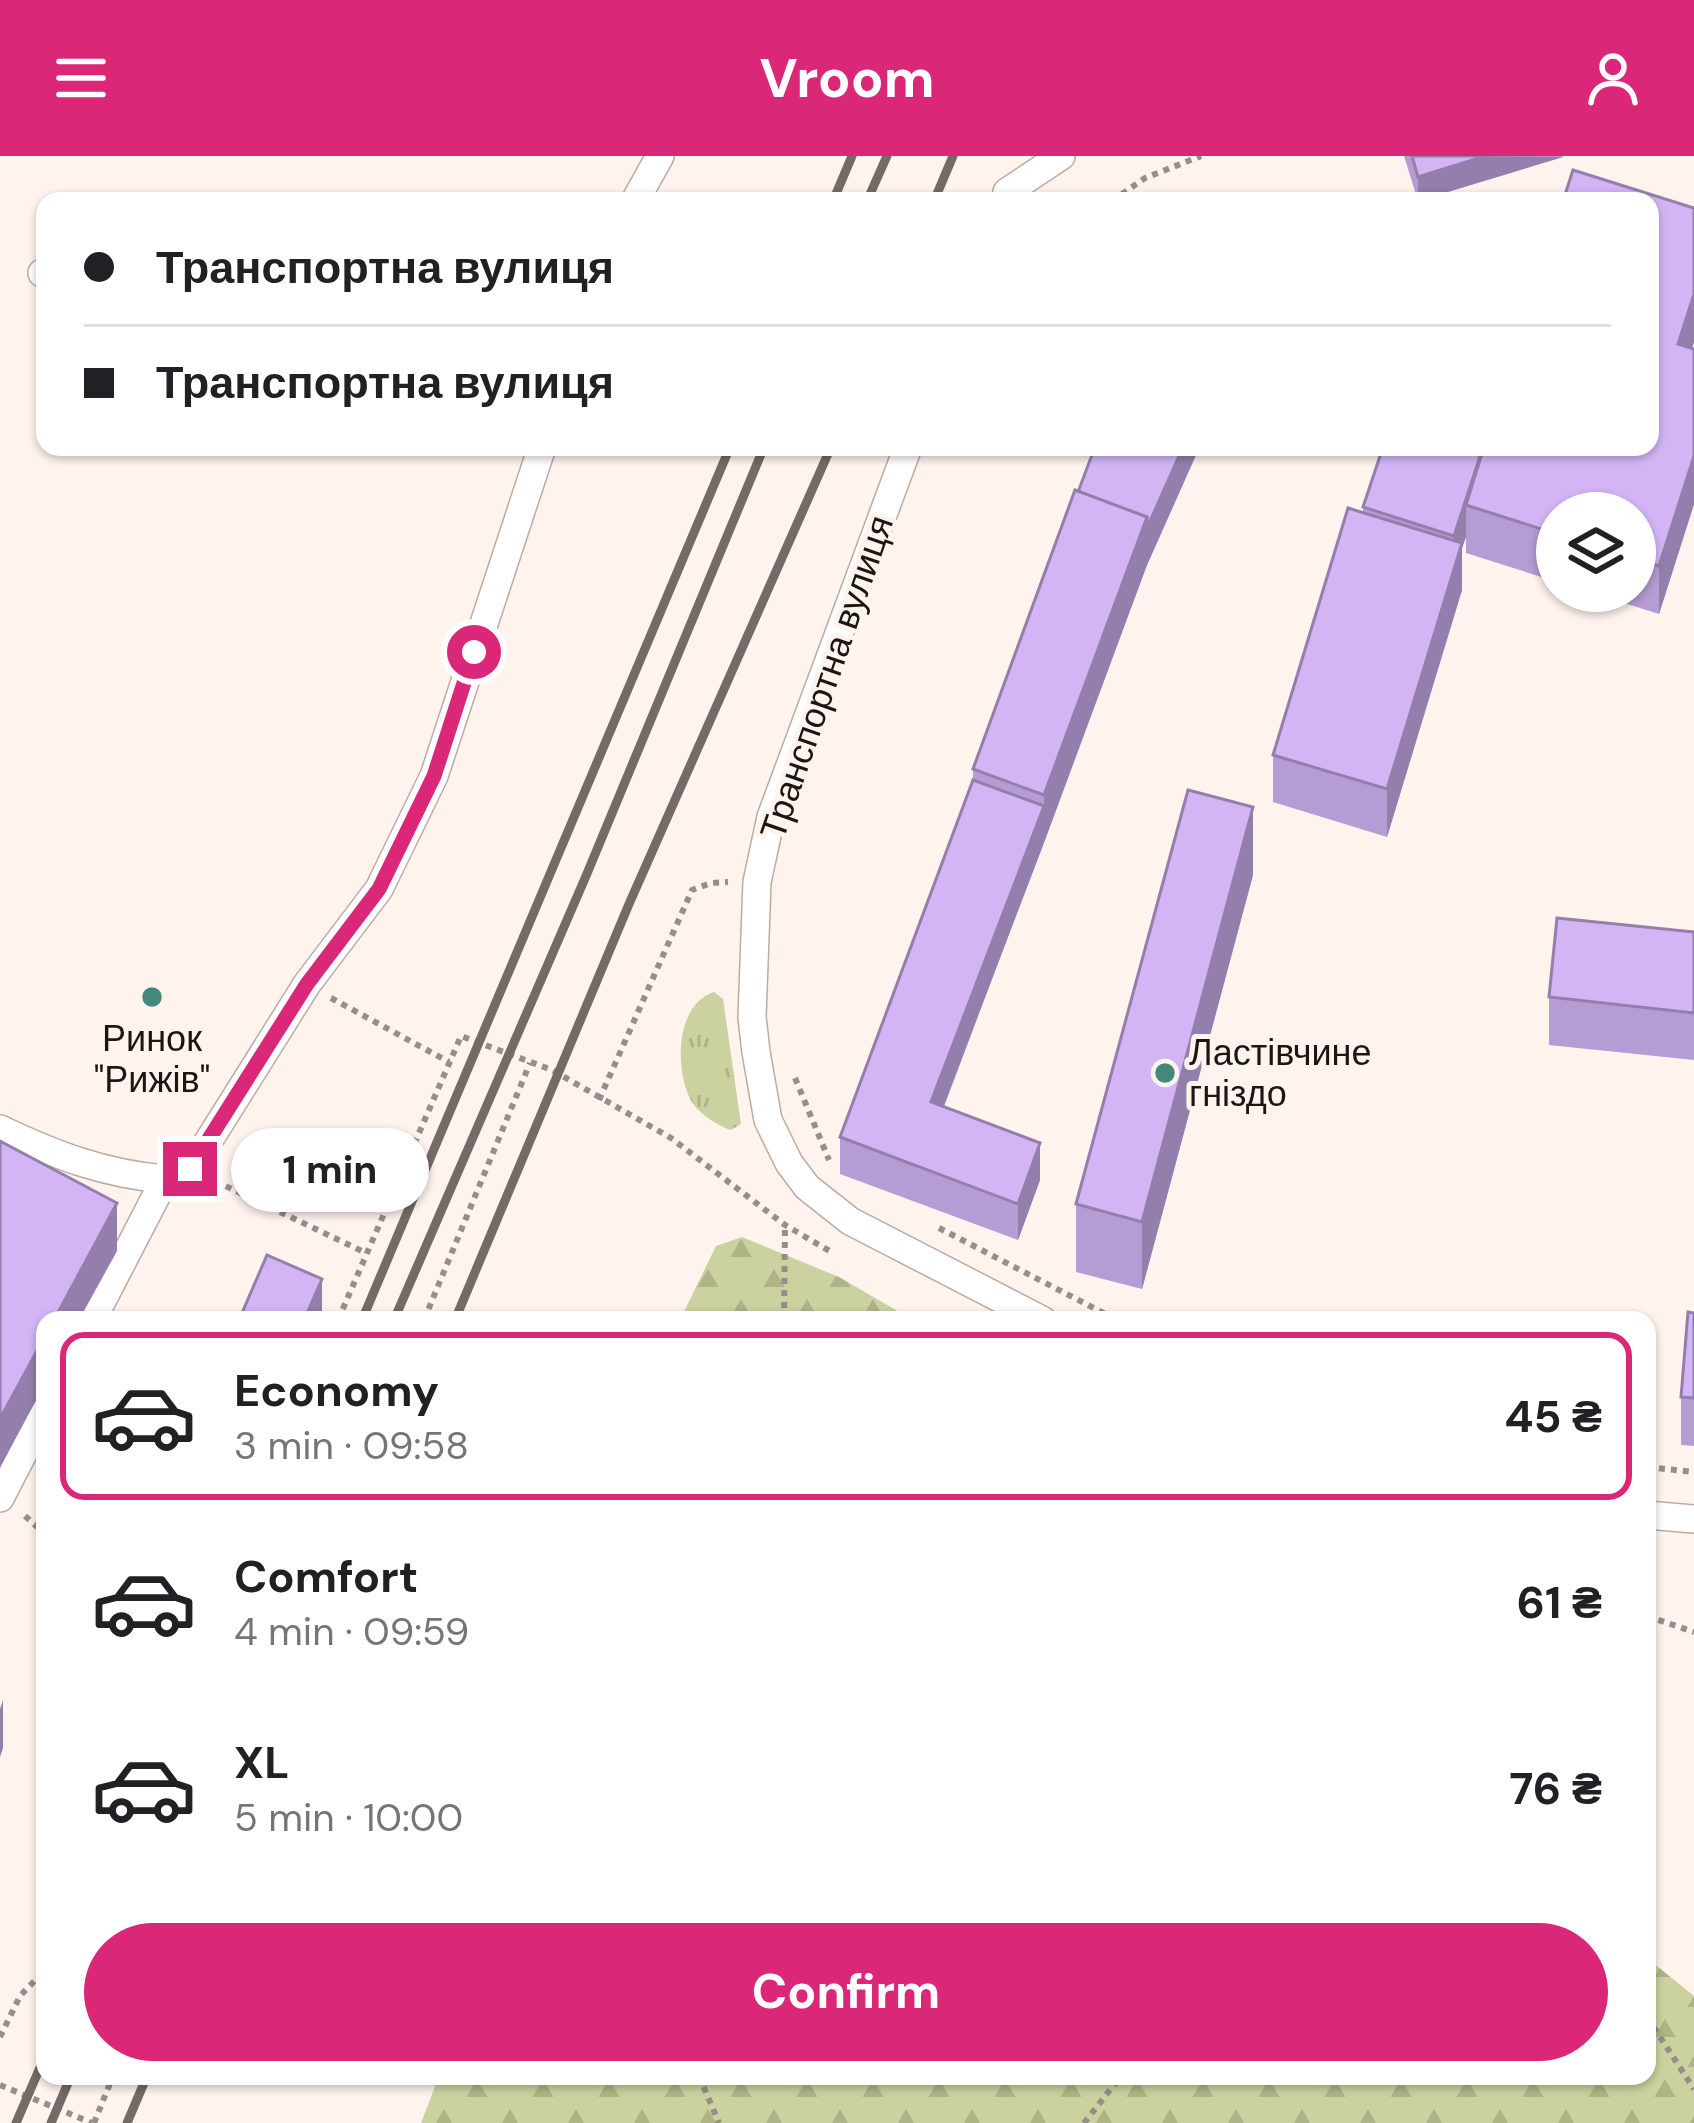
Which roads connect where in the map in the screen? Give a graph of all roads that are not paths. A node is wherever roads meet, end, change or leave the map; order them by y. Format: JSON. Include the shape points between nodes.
{"nodes":[{"id":1,"x":660,"y":156,"type":"edge"},
{"id":2,"x":1024,"y":156,"type":"edge"},
{"id":3,"x":1061,"y":156,"type":"edge"},
{"id":4,"x":640,"y":192,"type":"edge"},
{"id":5,"x":1007,"y":192,"type":"edge"},
{"id":6,"x":1011,"y":192,"type":"edge"},
{"id":7,"x":539,"y":456,"type":"edge"},
{"id":8,"x":905,"y":456,"type":"edge"},
{"id":9,"x":0,"y":1129,"type":"edge"},
{"id":10,"x":178,"y":1174,"type":"junction"},
{"id":11,"x":97,"y":1311,"type":"edge"},
{"id":12,"x":1025,"y":1311,"type":"edge"},
{"id":13,"x":36,"y":1428,"type":"edge"},
{"id":14,"x":0,"y":1498,"type":"edge"},
{"id":15,"x":1656,"y":1516,"type":"edge"},
{"id":16,"x":1694,"y":1519,"type":"edge"}],
"edges":[{"from":1,"to":4,"type":"street"},
{"from":2,"to":5,"type":"street"},
{"from":3,"to":6,"type":"street"},
{"from":7,"to":10,"type":"street","via":[[434,776],[379,889]]},
{"from":8,"to":12,"type":"street","name":"Транспортна вулиця","via":[[771,817],[757,882],[758,1067],[777,1143],[806,1187],[850,1221]]},
{"from":9,"to":10,"type":"street","via":[[120,1175]]},
{"from":10,"to":11,"type":"street"},
{"from":13,"to":14,"type":"street"},
{"from":15,"to":16,"type":"street"}]}
